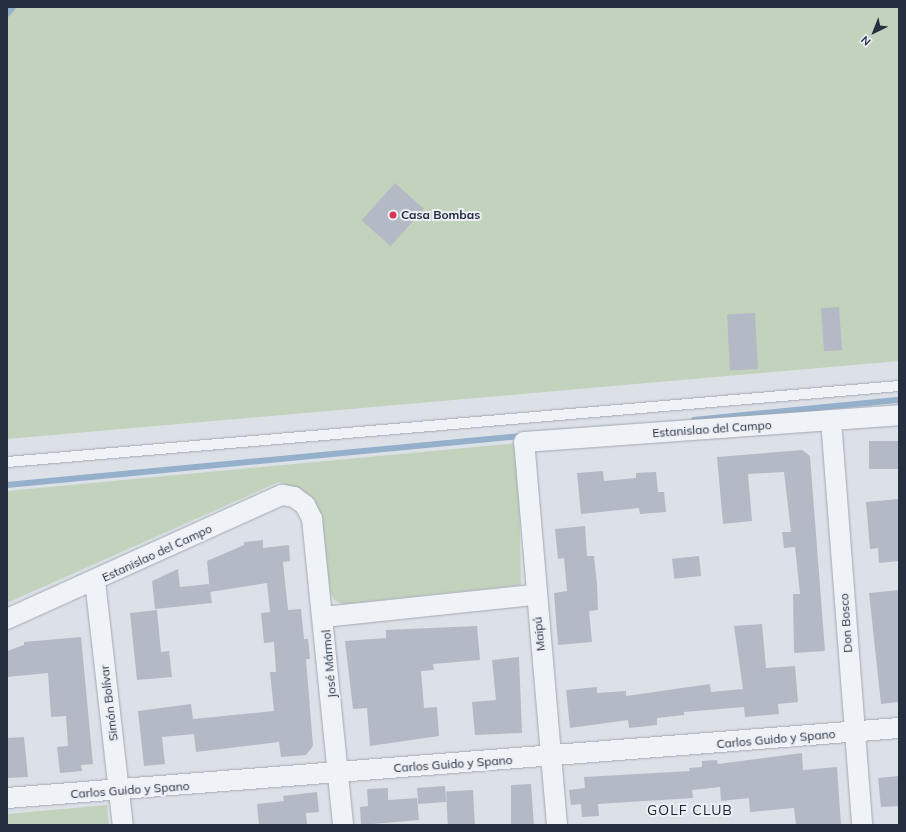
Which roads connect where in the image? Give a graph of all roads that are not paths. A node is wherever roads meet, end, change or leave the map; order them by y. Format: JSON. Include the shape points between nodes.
{"nodes":[{"id":1,"x":899,"y":386,"type":"edge"},
{"id":2,"x":899,"y":414,"type":"edge"},
{"id":3,"x":831,"y":420,"type":"junction"},
{"id":4,"x":524,"y":442,"type":"joint"},
{"id":5,"x":7,"y":462,"type":"edge"},
{"id":6,"x":305,"y":505,"type":"joint"},
{"id":7,"x":95,"y":581,"type":"junction"},
{"id":8,"x":535,"y":595,"type":"junction"},
{"id":9,"x":324,"y":618,"type":"junction"},
{"id":10,"x":7,"y":619,"type":"edge"},
{"id":11,"x":899,"y":728,"type":"edge"},
{"id":12,"x":854,"y":732,"type":"junction"},
{"id":13,"x":552,"y":758,"type":"junction"},
{"id":14,"x":339,"y":772,"type":"junction"},
{"id":15,"x":120,"y":791,"type":"junction"},
{"id":16,"x":7,"y":798,"type":"edge"},
{"id":17,"x":123,"y":825,"type":"edge"},
{"id":18,"x":343,"y":825,"type":"edge"},
{"id":19,"x":557,"y":825,"type":"edge"},
{"id":20,"x":862,"y":825,"type":"edge"}],
"edges":[{"from":1,"to":5,"type":"lane"},
{"from":2,"to":3,"type":"street","name":"Estanislao del Campo"},
{"from":3,"to":4,"type":"street","name":"Estanislao del Campo"},
{"from":3,"to":12,"type":"street","name":"Don Bosco"},
{"from":4,"to":8,"type":"street","name":"Maipú"},
{"from":6,"to":7,"type":"street","name":"Estanislao del Campo","via":[[282,495]]},
{"from":6,"to":9,"type":"street","name":"José Mármol","via":[[312,519]]},
{"from":7,"to":10,"type":"street","name":"Estanislao del Campo"},
{"from":7,"to":15,"type":"street","name":"Simón Bolívar"},
{"from":8,"to":9,"type":"street"},
{"from":8,"to":13,"type":"street","name":"Maipú"},
{"from":9,"to":14,"type":"street","name":"José Mármol"},
{"from":11,"to":12,"type":"street","name":"Carlos Guido y Spano"},
{"from":12,"to":13,"type":"street","name":"Carlos Guido y Spano"},
{"from":12,"to":20,"type":"street","name":"Don Bosco"},
{"from":13,"to":14,"type":"street","name":"Carlos Guido y Spano"},
{"from":13,"to":19,"type":"street","name":"Maipú"},
{"from":14,"to":15,"type":"street","name":"Carlos Guido y Spano"},
{"from":14,"to":18,"type":"street","name":"José Mármol"},
{"from":15,"to":16,"type":"street","name":"Carlos Guido y Spano"},
{"from":15,"to":17,"type":"street","name":"Simón Bolívar"}]}
